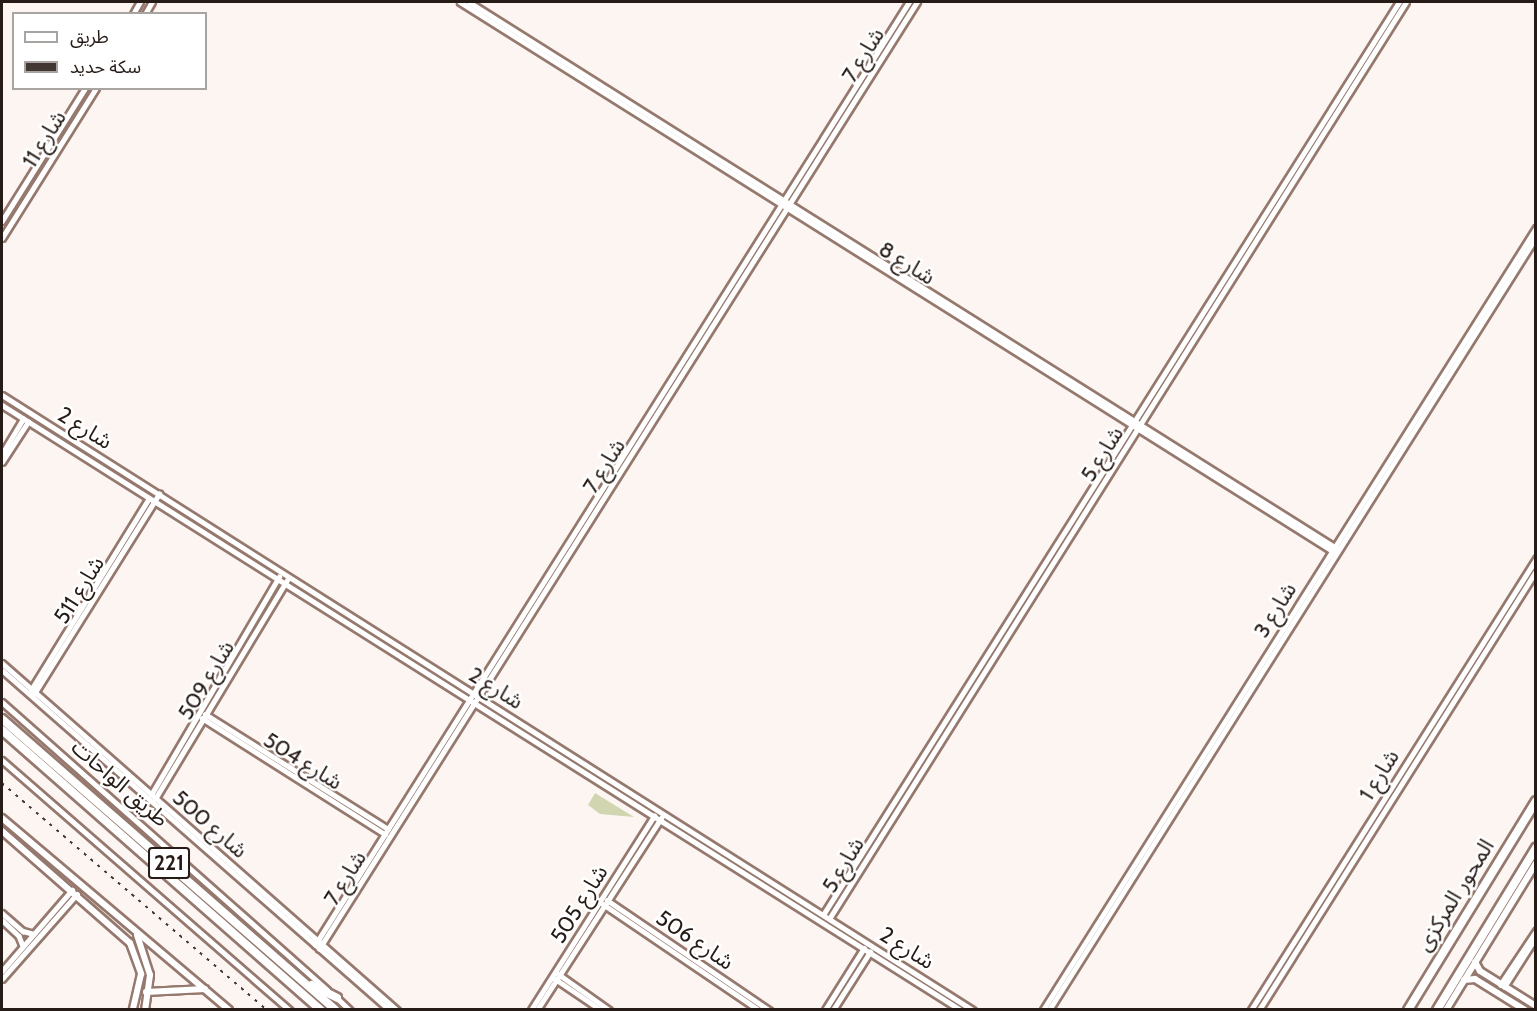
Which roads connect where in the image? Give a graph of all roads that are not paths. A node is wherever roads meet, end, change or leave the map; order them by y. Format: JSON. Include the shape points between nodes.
{"nodes":[{"id":1,"x":460,"y":2,"type":"edge"},
{"id":2,"x":469,"y":2,"type":"edge"},
{"id":3,"x":909,"y":2,"type":"edge"},
{"id":4,"x":916,"y":2,"type":"edge"},
{"id":5,"x":1399,"y":2,"type":"edge"},
{"id":6,"x":1406,"y":2,"type":"edge"},
{"id":7,"x":84,"y":90,"type":"edge"},
{"id":8,"x":95,"y":90,"type":"edge"},
{"id":9,"x":42,"y":156,"type":"junction"},
{"id":10,"x":50,"y":161,"type":"junction"},
{"id":11,"x":785,"y":204,"type":"junction"},
{"id":12,"x":2,"y":221,"type":"edge"},
{"id":13,"x":1536,"y":228,"type":"edge"},
{"id":14,"x":1536,"y":237,"type":"edge"},
{"id":15,"x":2,"y":238,"type":"edge"},
{"id":16,"x":2,"y":395,"type":"edge"},
{"id":17,"x":2,"y":405,"type":"edge"},
{"id":18,"x":34,"y":416,"type":"junction"},
{"id":19,"x":27,"y":421,"type":"junction"},
{"id":20,"x":1133,"y":423,"type":"junction"},
{"id":21,"x":1139,"y":426,"type":"junction"},
{"id":22,"x":2,"y":453,"type":"edge"},
{"id":23,"x":1395,"y":455,"type":"junction"},
{"id":24,"x":2,"y":462,"type":"edge"},
{"id":25,"x":159,"y":494,"type":"junction"},
{"id":26,"x":152,"y":500,"type":"junction"},
{"id":27,"x":1335,"y":550,"type":"junction"},
{"id":28,"x":1536,"y":560,"type":"edge"},
{"id":29,"x":1536,"y":571,"type":"edge"},
{"id":30,"x":283,"y":573,"type":"junction"},
{"id":31,"x":289,"y":577,"type":"junction"},
{"id":32,"x":278,"y":579,"type":"junction"},
{"id":33,"x":285,"y":583,"type":"junction"},
{"id":34,"x":339,"y":609,"type":"junction"},
{"id":35,"x":334,"y":616,"type":"junction"},
{"id":36,"x":996,"y":641,"type":"junction"},
{"id":37,"x":1002,"y":645,"type":"junction"},
{"id":38,"x":238,"y":646,"type":"junction"},
{"id":39,"x":244,"y":650,"type":"junction"},
{"id":40,"x":2,"y":663,"type":"edge"},
{"id":41,"x":2,"y":669,"type":"edge"},
{"id":42,"x":9,"y":672,"type":"junction"},
{"id":43,"x":32,"y":693,"type":"junction"},
{"id":44,"x":477,"y":695,"type":"junction"},
{"id":45,"x":2,"y":702,"type":"edge"},
{"id":46,"x":472,"y":702,"type":"junction"},
{"id":47,"x":198,"y":713,"type":"junction"},
{"id":48,"x":204,"y":716,"type":"junction"},
{"id":49,"x":2,"y":718,"type":"edge"},
{"id":50,"x":2,"y":730,"type":"edge"},
{"id":51,"x":177,"y":755,"type":"junction"},
{"id":52,"x":2,"y":760,"type":"edge"},
{"id":53,"x":76,"y":783,"type":"junction"},
{"id":54,"x":69,"y":790,"type":"junction"},
{"id":55,"x":91,"y":796,"type":"junction"},
{"id":56,"x":152,"y":798,"type":"junction"},
{"id":57,"x":1536,"y":801,"type":"edge"},
{"id":58,"x":85,"y":804,"type":"junction"},
{"id":59,"x":664,"y":814,"type":"junction"},
{"id":60,"x":654,"y":816,"type":"junction"},
{"id":61,"x":2,"y":818,"type":"edge"},
{"id":62,"x":660,"y":820,"type":"junction"},
{"id":63,"x":1368,"y":829,"type":"junction"},
{"id":64,"x":2,"y":831,"type":"edge"},
{"id":65,"x":389,"y":833,"type":"junction"},
{"id":66,"x":1536,"y":848,"type":"edge"},
{"id":67,"x":1536,"y":863,"type":"edge"},
{"id":68,"x":1536,"y":874,"type":"edge"},
{"id":69,"x":1528,"y":875,"type":"junction"},
{"id":70,"x":74,"y":892,"type":"junction"},
{"id":71,"x":604,"y":901,"type":"junction"},
{"id":72,"x":105,"y":905,"type":"junction"},
{"id":73,"x":98,"y":912,"type":"junction"},
{"id":74,"x":2,"y":913,"type":"edge"},
{"id":75,"x":822,"y":917,"type":"junction"},
{"id":76,"x":830,"y":919,"type":"junction"},
{"id":77,"x":2,"y":920,"type":"edge"},
{"id":78,"x":826,"y":924,"type":"junction"},
{"id":79,"x":135,"y":931,"type":"junction"},
{"id":80,"x":1535,"y":933,"type":"edge"},
{"id":81,"x":34,"y":934,"type":"junction"},
{"id":82,"x":319,"y":945,"type":"junction"},
{"id":83,"x":23,"y":946,"type":"junction"},
{"id":84,"x":864,"y":948,"type":"junction"},
{"id":85,"x":870,"y":952,"type":"junction"},
{"id":86,"x":13,"y":962,"type":"junction"},
{"id":87,"x":1475,"y":962,"type":"junction"},
{"id":88,"x":2,"y":971,"type":"edge"},
{"id":89,"x":1486,"y":975,"type":"junction"},
{"id":90,"x":556,"y":976,"type":"junction"},
{"id":91,"x":298,"y":977,"type":"junction"},
{"id":92,"x":2,"y":980,"type":"edge"},
{"id":93,"x":1463,"y":980,"type":"junction"},
{"id":94,"x":1480,"y":982,"type":"junction"},
{"id":95,"x":1272,"y":983,"type":"junction"},
{"id":96,"x":1502,"y":986,"type":"junction"},
{"id":97,"x":205,"y":989,"type":"junction"},
{"id":98,"x":149,"y":991,"type":"junction"},
{"id":99,"x":140,"y":992,"type":"junction"},
{"id":100,"x":337,"y":998,"type":"junction"},
{"id":101,"x":1534,"y":1003,"type":"edge"},
{"id":102,"x":133,"y":1010,"type":"edge"},
{"id":103,"x":145,"y":1010,"type":"edge"},
{"id":104,"x":229,"y":1010,"type":"edge"},
{"id":105,"x":290,"y":1010,"type":"edge"},
{"id":106,"x":321,"y":1010,"type":"edge"},
{"id":107,"x":335,"y":1010,"type":"edge"},
{"id":108,"x":350,"y":1010,"type":"edge"},
{"id":109,"x":390,"y":1010,"type":"edge"},
{"id":110,"x":397,"y":1010,"type":"edge"},
{"id":111,"x":531,"y":1010,"type":"edge"},
{"id":112,"x":537,"y":1010,"type":"edge"},
{"id":113,"x":601,"y":1010,"type":"edge"},
{"id":114,"x":609,"y":1010,"type":"edge"},
{"id":115,"x":759,"y":1010,"type":"edge"},
{"id":116,"x":769,"y":1010,"type":"edge"},
{"id":117,"x":825,"y":1010,"type":"edge"},
{"id":118,"x":833,"y":1010,"type":"edge"},
{"id":119,"x":961,"y":1010,"type":"edge"},
{"id":120,"x":973,"y":1010,"type":"edge"},
{"id":121,"x":1043,"y":1010,"type":"edge"},
{"id":122,"x":1049,"y":1010,"type":"edge"},
{"id":123,"x":1251,"y":1010,"type":"edge"},
{"id":124,"x":1259,"y":1010,"type":"edge"},
{"id":125,"x":1408,"y":1010,"type":"edge"},
{"id":126,"x":1437,"y":1010,"type":"edge"},
{"id":127,"x":1446,"y":1010,"type":"edge"},
{"id":128,"x":1525,"y":1010,"type":"edge"}],
"edges":[{"from":1,"to":11,"type":"street","name":"شارع 8"},
{"from":2,"to":11,"type":"street","name":"شارع 8"},
{"from":3,"to":11,"type":"street","name":"شارع 7"},
{"from":4,"to":11,"type":"street","name":"شارع 7"},
{"from":5,"to":20,"type":"street","name":"شارع 5"},
{"from":6,"to":21,"type":"street","name":"شارع 5"},
{"from":7,"to":9,"type":"street","name":"شارع 11"},
{"from":8,"to":10,"type":"street","name":"شارع 11"},
{"from":9,"to":10,"type":"street"},
{"from":9,"to":12,"type":"street","name":"شارع 11"},
{"from":10,"to":15,"type":"street","name":"شارع 11"},
{"from":11,"to":20,"type":"street","name":"شارع 8"},
{"from":11,"to":44,"type":"street","name":"شارع 7"},
{"from":13,"to":23,"type":"street","name":"شارع 3"},
{"from":14,"to":23,"type":"street","name":"شارع 3"},
{"from":16,"to":18,"type":"street","name":"شارع 2"},
{"from":17,"to":19,"type":"street","name":"شارع 2"},
{"from":18,"to":19,"type":"street"},
{"from":18,"to":25,"type":"street","name":"شارع 2"},
{"from":19,"to":22,"type":"street"},
{"from":19,"to":24,"type":"street"},
{"from":19,"to":26,"type":"street","name":"شارع 2"},
{"from":20,"to":21,"type":"street","name":"شارع 8"},
{"from":20,"to":36,"type":"street","name":"شارع 5"},
{"from":21,"to":27,"type":"street","name":"شارع 8"},
{"from":21,"to":37,"type":"street","name":"شارع 5"},
{"from":23,"to":27,"type":"street","name":"شارع 3"},
{"from":25,"to":26,"type":"street","name":"شارع 511"},
{"from":25,"to":30,"type":"street","name":"شارع 2"},
{"from":26,"to":32,"type":"street","name":"شارع 2"},
{"from":26,"to":43,"type":"street","name":"شارع 511"},
{"from":27,"to":121,"type":"street","name":"شارع 3"},
{"from":27,"to":122,"type":"street","name":"شارع 3"},
{"from":28,"to":63,"type":"street","name":"شارع 1"},
{"from":29,"to":63,"type":"street","name":"شارع 1"},
{"from":30,"to":31,"type":"street","name":"شارع 2"},
{"from":30,"to":32,"type":"street","name":"شارع 509"},
{"from":31,"to":33,"type":"street","name":"شارع 509"},
{"from":31,"to":34,"type":"street","name":"شارع 2"},
{"from":32,"to":33,"type":"street","name":"شارع 2"},
{"from":32,"to":38,"type":"street","name":"شارع 509"},
{"from":33,"to":35,"type":"street","name":"شارع 2"},
{"from":33,"to":39,"type":"street","name":"شارع 509"},
{"from":34,"to":35,"type":"street"},
{"from":34,"to":44,"type":"street","name":"شارع 2"},
{"from":35,"to":46,"type":"street","name":"شارع 2"},
{"from":36,"to":37,"type":"street"},
{"from":36,"to":75,"type":"street","name":"شارع 5"},
{"from":37,"to":76,"type":"street","name":"شارع 5"},
{"from":38,"to":39,"type":"street"},
{"from":38,"to":47,"type":"street","name":"شارع 509"},
{"from":39,"to":48,"type":"street","name":"شارع 509"},
{"from":40,"to":42,"type":"street","name":"شارع 500"},
{"from":41,"to":42,"type":"street","name":"شارع 500"},
{"from":42,"to":43,"type":"street","name":"شارع 500"},
{"from":43,"to":56,"type":"street","name":"شارع 500"},
{"from":44,"to":46,"type":"street","name":"شارع 7"},
{"from":44,"to":59,"type":"street","name":"شارع 2"},
{"from":45,"to":100,"type":"street","name":"طريق الواحات","number":"221"},
{"from":46,"to":60,"type":"street","name":"شارع 2"},
{"from":46,"to":65,"type":"street","name":"شارع 7"},
{"from":47,"to":48,"type":"street","name":"شارع 504"},
{"from":47,"to":51,"type":"street","name":"شارع 509"},
{"from":48,"to":51,"type":"street","name":"شارع 509"},
{"from":48,"to":65,"type":"street","name":"شارع 504"},
{"from":49,"to":53,"type":"highway","name":"طريق الواحات","number":"221"},
{"from":50,"to":54,"type":"highway","name":"طريق الواحات","number":"221"},
{"from":51,"to":56,"type":"street","name":"شارع 509"},
{"from":52,"to":105,"type":"street","number":"221"},
{"from":53,"to":54,"type":"highway"},
{"from":53,"to":55,"type":"highway","name":"طريق الواحات","number":"221"},
{"from":54,"to":58,"type":"highway","name":"طريق الواحات","number":"221"},
{"from":55,"to":58,"type":"highway"},
{"from":55,"to":91,"type":"highway","name":"طريق الواحات","number":"221"},
{"from":56,"to":82,"type":"street","name":"شارع 500"},
{"from":57,"to":125,"type":"highway","name":"المحور المركزى"},
{"from":58,"to":106,"type":"highway","name":"طريق الواحات","number":"221"},
{"from":59,"to":62,"type":"street","name":"شارع 505"},
{"from":59,"to":75,"type":"street","name":"شارع 2"},
{"from":60,"to":62,"type":"street","name":"شارع 2"},
{"from":60,"to":71,"type":"street","name":"شارع 505"},
{"from":61,"to":72,"type":"street"},
{"from":62,"to":71,"type":"street","name":"شارع 505"},
{"from":62,"to":75,"type":"street","name":"شارع 2"},
{"from":63,"to":95,"type":"street","name":"شارع 1"},
{"from":64,"to":70,"type":"street"},
{"from":65,"to":82,"type":"street","name":"شارع 7"},
{"from":66,"to":126,"type":"highway","name":"المحور المركزى"},
{"from":67,"to":69,"type":"street"},
{"from":68,"to":69,"type":"street"},
{"from":69,"to":87,"type":"street"},
{"from":70,"to":73,"type":"street"},
{"from":70,"to":81,"type":"street"},
{"from":70,"to":86,"type":"street"},
{"from":71,"to":90,"type":"street","name":"شارع 505"},
{"from":71,"to":115,"type":"street","name":"شارع 506"},
{"from":71,"to":116,"type":"street","name":"شارع 506"},
{"from":72,"to":73,"type":"street"},
{"from":72,"to":79,"type":"street"},
{"from":73,"to":99,"type":"street","via":[[134,951],[141,974]]},
{"from":74,"to":81,"type":"street"},
{"from":75,"to":76,"type":"street","name":"شارع 2"},
{"from":75,"to":78,"type":"street","name":"شارع 2"},
{"from":76,"to":78,"type":"street","name":"شارع 5"},
{"from":76,"to":120,"type":"street","name":"شارع 2"},
{"from":77,"to":83,"type":"street","via":[[19,936]]},
{"from":78,"to":84,"type":"street","name":"شارع 2"},
{"from":79,"to":97,"type":"street"},
{"from":79,"to":98,"type":"street","via":[[148,962]]},
{"from":80,"to":96,"type":"street"},
{"from":81,"to":83,"type":"street"},
{"from":82,"to":109,"type":"street","name":"شارع 500"},
{"from":82,"to":110,"type":"street","name":"شارع 500"},
{"from":83,"to":86,"type":"street"},
{"from":84,"to":85,"type":"street","name":"شارع 2"},
{"from":84,"to":117,"type":"street"},
{"from":85,"to":118,"type":"street"},
{"from":85,"to":119,"type":"street","name":"شارع 2"},
{"from":86,"to":88,"type":"street"},
{"from":86,"to":92,"type":"street"},
{"from":87,"to":89,"type":"street"},
{"from":87,"to":93,"type":"street"},
{"from":89,"to":94,"type":"street"},
{"from":89,"to":96,"type":"street"},
{"from":90,"to":111,"type":"street","name":"شارع 505"},
{"from":90,"to":112,"type":"street","name":"شارع 505"},
{"from":90,"to":113,"type":"street"},
{"from":90,"to":114,"type":"street"},
{"from":91,"to":100,"type":"highway"},
{"from":91,"to":107,"type":"highway","name":"طريق الواحات","number":"221"},
{"from":93,"to":94,"type":"street"},
{"from":93,"to":127,"type":"street"},
{"from":94,"to":128,"type":"street"},
{"from":95,"to":123,"type":"street","name":"شارع 1"},
{"from":95,"to":124,"type":"street","name":"شارع 1"},
{"from":96,"to":101,"type":"street"},
{"from":97,"to":98,"type":"street"},
{"from":97,"to":104,"type":"street"},
{"from":98,"to":99,"type":"street"},
{"from":98,"to":103,"type":"street"},
{"from":99,"to":102,"type":"street"},
{"from":100,"to":108,"type":"street","name":"طريق الواحات","number":"221"}]}
